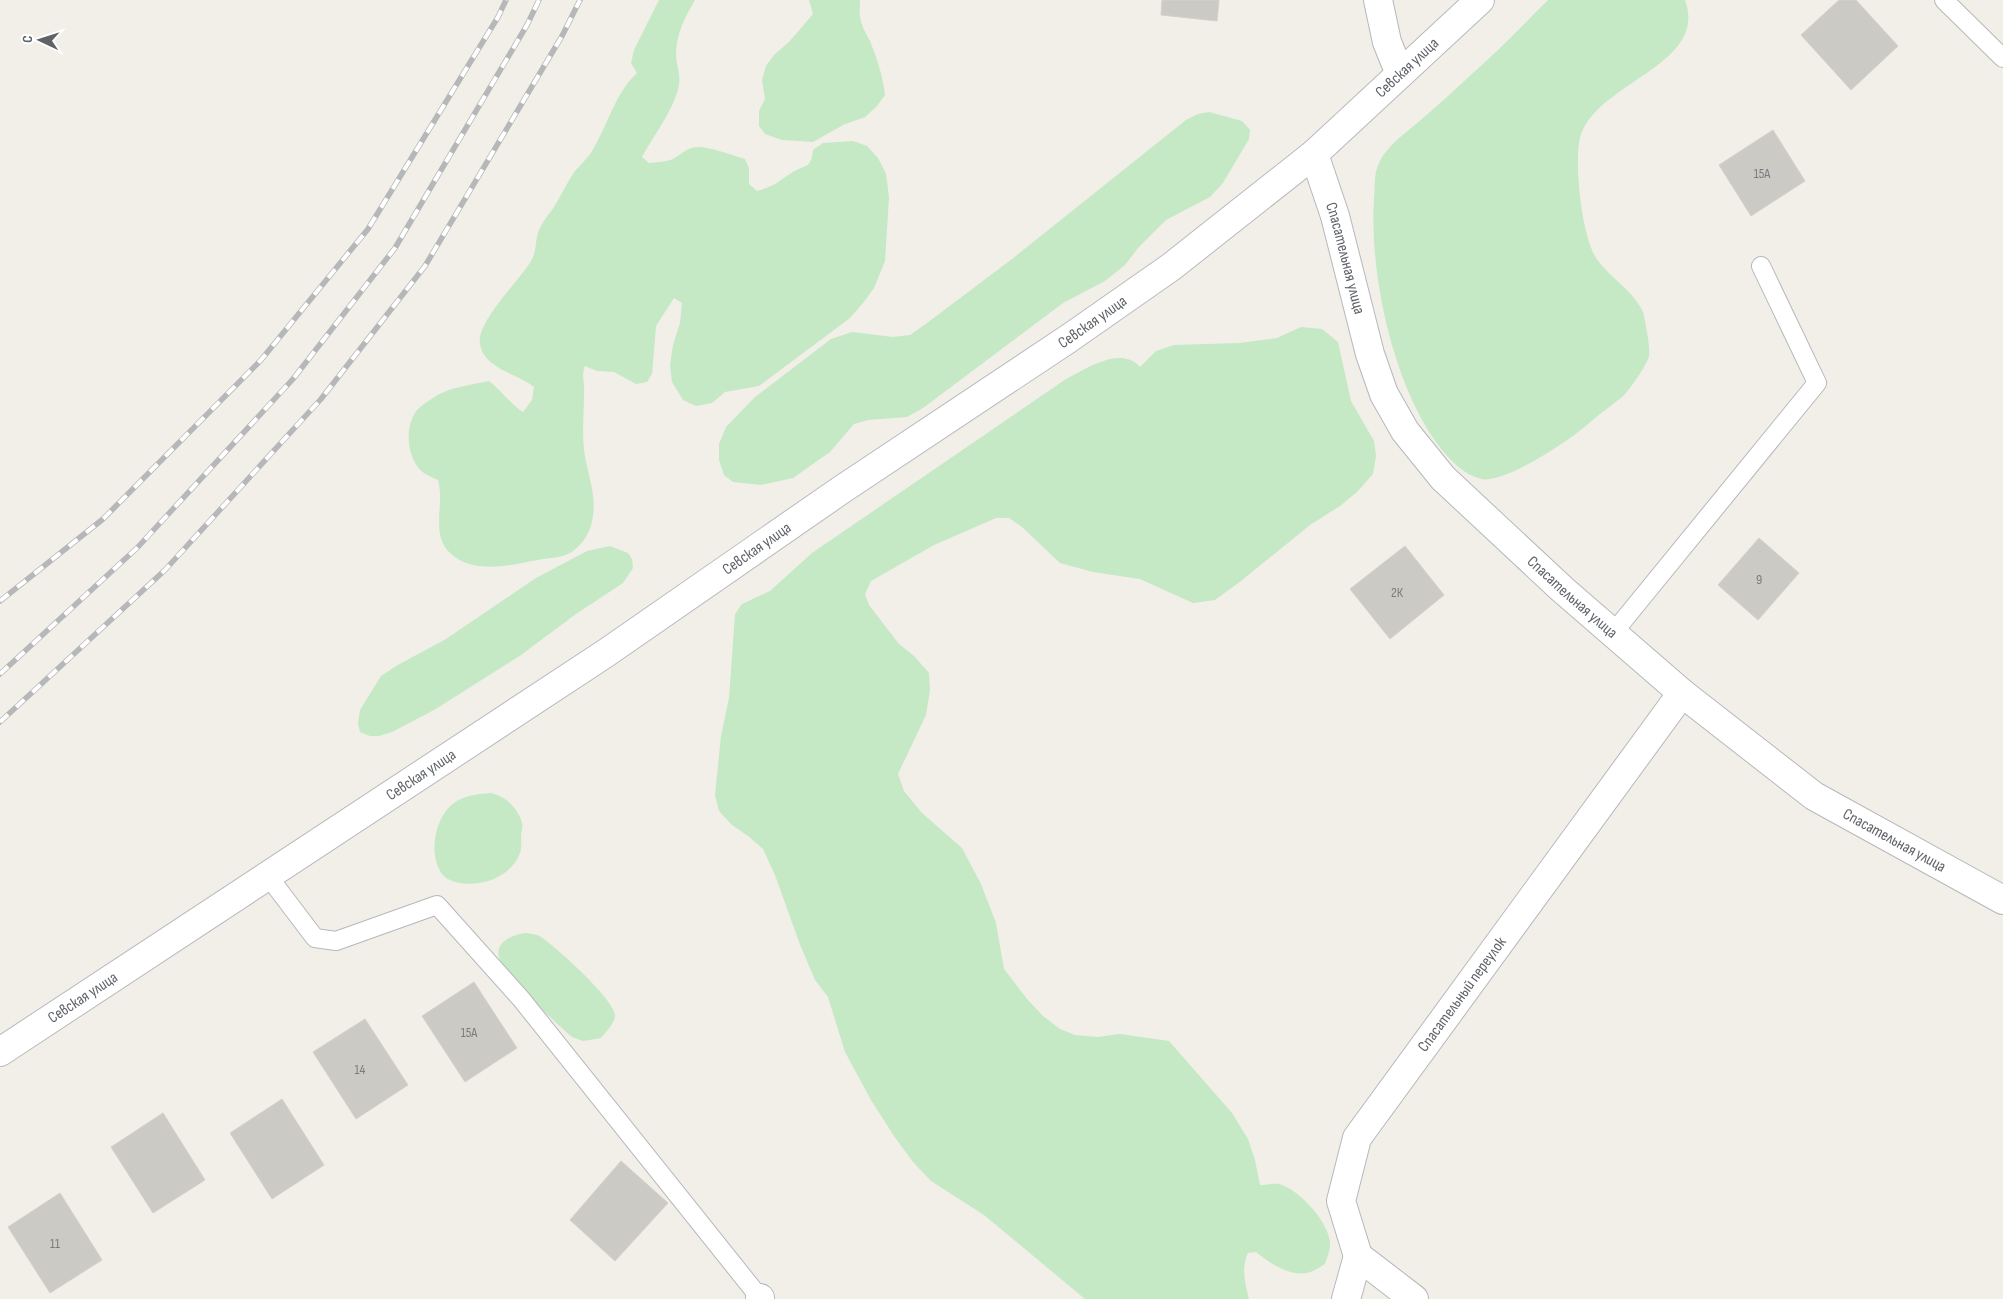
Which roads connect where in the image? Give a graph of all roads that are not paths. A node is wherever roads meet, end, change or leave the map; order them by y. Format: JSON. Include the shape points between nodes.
{"nodes":[{"id":1,"x":1378,"y":0,"type":"edge"},
{"id":2,"x":1480,"y":0,"type":"edge"},
{"id":3,"x":1944,"y":0,"type":"edge"},
{"id":4,"x":2003,"y":58,"type":"edge"},
{"id":5,"x":1400,"y":74,"type":"junction"},
{"id":6,"x":1314,"y":154,"type":"junction"},
{"id":7,"x":1761,"y":266,"type":"dead end"},
{"id":8,"x":1613,"y":633,"type":"junction"},
{"id":9,"x":1682,"y":694,"type":"junction"},
{"id":10,"x":268,"y":876,"type":"junction"},
{"id":11,"x":2003,"y":900,"type":"edge"},
{"id":12,"x":0,"y":1052,"type":"edge"},
{"id":13,"x":1358,"y":1256,"type":"junction"},
{"id":14,"x":760,"y":1299,"type":"edge"},
{"id":15,"x":1346,"y":1299,"type":"edge"},
{"id":16,"x":1414,"y":1299,"type":"edge"}],
"edges":[{"from":1,"to":5,"type":"street"},
{"from":2,"to":5,"type":"street","name":"Севская улица"},
{"from":3,"to":4,"type":"lane"},
{"from":5,"to":6,"type":"street","name":"Севская улица"},
{"from":6,"to":8,"type":"street","name":"Спасательная улица","via":[[1335,216],[1370,354],[1384,394],[1405,431],[1443,478]]},
{"from":6,"to":10,"type":"street","name":"Севская улица","via":[[1171,267],[1068,339],[841,490],[606,653]]},
{"from":7,"to":8,"type":"lane","via":[[1817,383]]},
{"from":8,"to":9,"type":"street","name":"Спасательная улица"},
{"from":9,"to":11,"type":"street","name":"Спасательная улица","via":[[1814,796]]},
{"from":9,"to":13,"type":"street","name":"Спасательный переулок","via":[[1357,1138],[1341,1201]]},
{"from":10,"to":12,"type":"street","name":"Севская улица"},
{"from":10,"to":14,"type":"lane","via":[[315,938],[336,941],[437,905],[522,1000]]},
{"from":13,"to":15,"type":"street"},
{"from":13,"to":16,"type":"street"}]}
